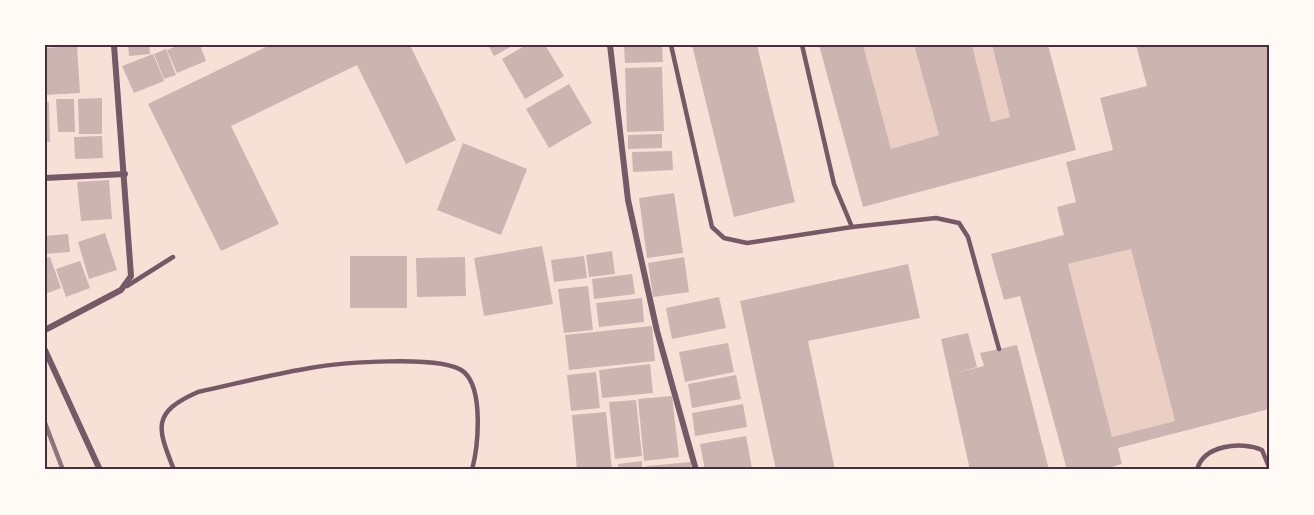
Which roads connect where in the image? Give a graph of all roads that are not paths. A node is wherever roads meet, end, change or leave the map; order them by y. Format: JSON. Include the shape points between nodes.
{"nodes":[{"id":1,"x":114,"y":45,"type":"edge"},
{"id":2,"x":610,"y":45,"type":"edge"},
{"id":3,"x":672,"y":45,"type":"edge"},
{"id":4,"x":802,"y":45,"type":"edge"},
{"id":5,"x":125,"y":174,"type":"junction"},
{"id":6,"x":45,"y":178,"type":"edge"},
{"id":7,"x":852,"y":227,"type":"junction"},
{"id":8,"x":173,"y":257,"type":"dead end"},
{"id":9,"x":127,"y":286,"type":"junction"},
{"id":10,"x":45,"y":330,"type":"edge"},
{"id":11,"x":999,"y":349,"type":"dead end"},
{"id":12,"x":45,"y":350,"type":"edge"},
{"id":13,"x":1269,"y":467,"type":"edge"},
{"id":14,"x":100,"y":470,"type":"edge"},
{"id":15,"x":174,"y":470,"type":"edge"},
{"id":16,"x":472,"y":470,"type":"edge"},
{"id":17,"x":696,"y":470,"type":"edge"},
{"id":18,"x":1197,"y":470,"type":"edge"}],
"edges":[{"from":1,"to":5,"type":"street"},
{"from":2,"to":17,"type":"street","via":[[628,201],[657,331]]},
{"from":3,"to":7,"type":"lane","via":[[712,227],[724,238],[747,243]]},
{"from":4,"to":7,"type":"lane","via":[[834,184]]},
{"from":5,"to":6,"type":"street"},
{"from":5,"to":9,"type":"street","via":[[131,260]]},
{"from":7,"to":11,"type":"lane","via":[[936,218],[958,223],[968,237]]},
{"from":8,"to":9,"type":"lane"},
{"from":9,"to":10,"type":"street"},
{"from":12,"to":14,"type":"street"},
{"from":13,"to":18,"type":"lane","via":[[1262,450],[1249,445],[1206,453]]},
{"from":15,"to":16,"type":"lane","via":[[160,434],[169,411],[184,398],[312,368],[413,361],[441,363],[464,372],[479,419]]}]}
